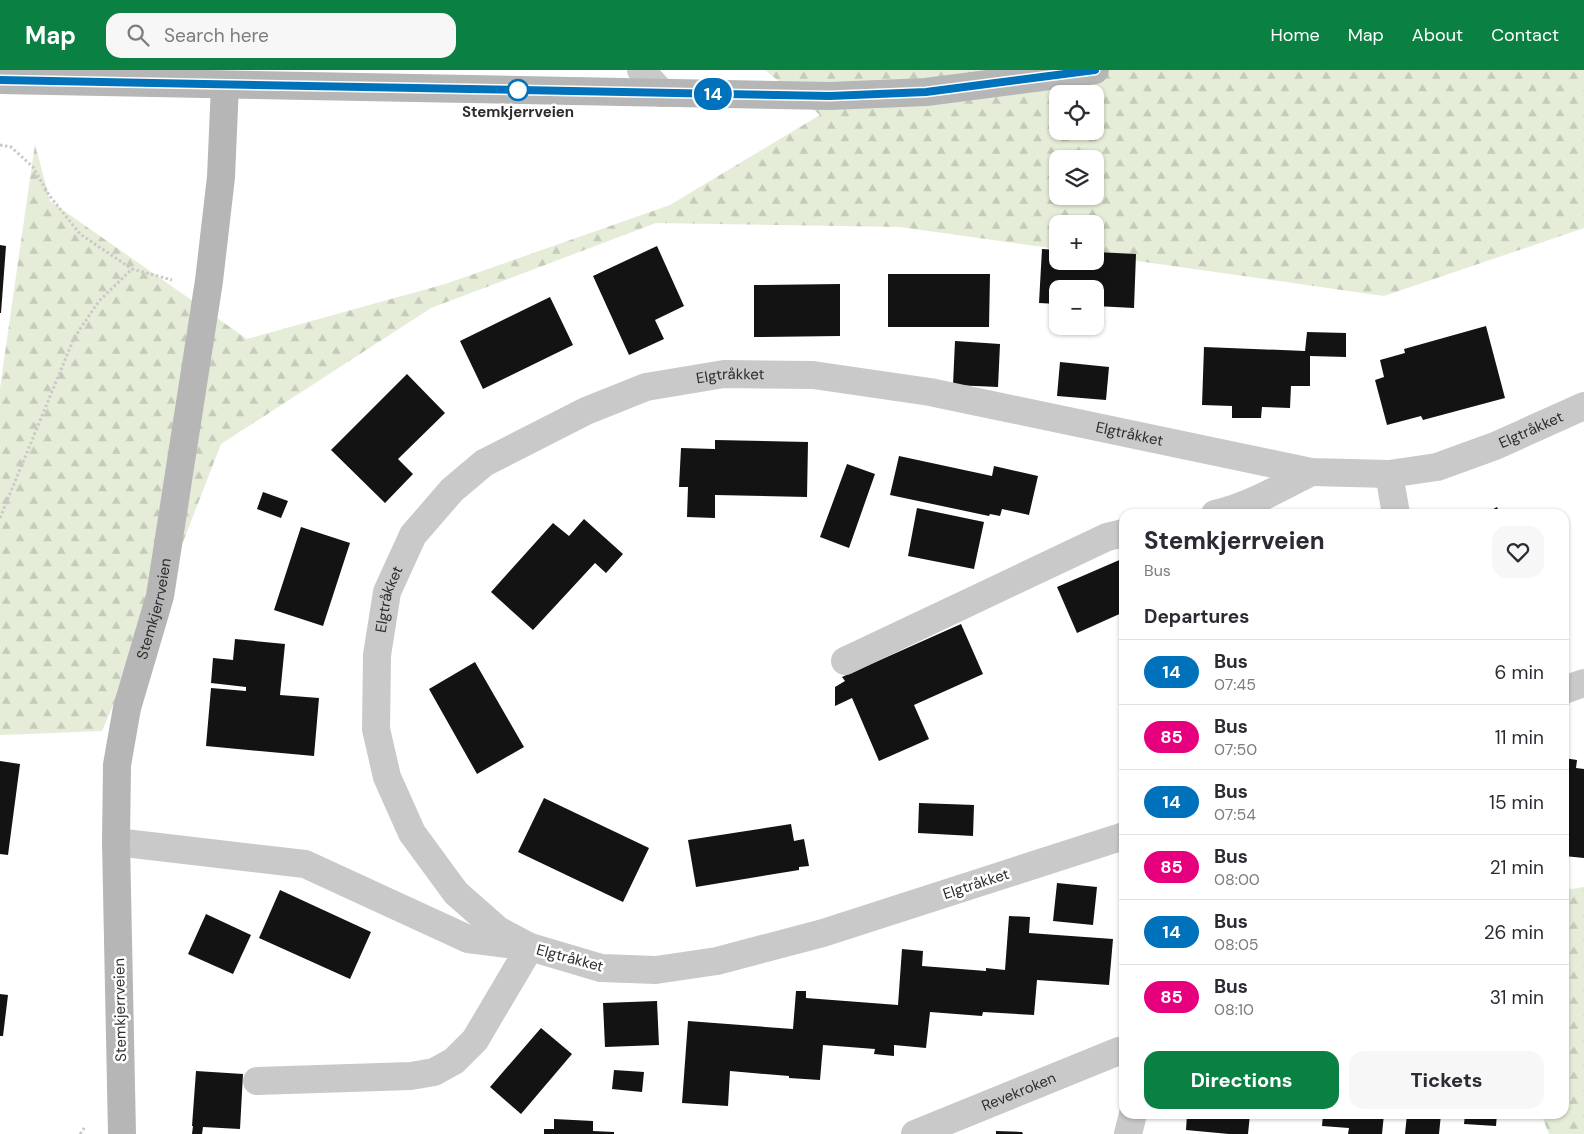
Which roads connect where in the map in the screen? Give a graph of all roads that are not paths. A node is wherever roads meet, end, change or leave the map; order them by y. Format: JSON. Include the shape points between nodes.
{"nodes":[{"id":1,"x":641,"y":70,"type":"edge"},
{"id":2,"x":1095,"y":70,"type":"edge"},
{"id":3,"x":229,"y":78,"type":"edge"},
{"id":4,"x":0,"y":80,"type":"edge"},
{"id":5,"x":662,"y":93,"type":"junction"},
{"id":6,"x":1584,"y":406,"type":"edge"},
{"id":7,"x":1311,"y":472,"type":"junction"},
{"id":8,"x":1389,"y":474,"type":"junction"},
{"id":9,"x":1233,"y":509,"type":"edge"},
{"id":10,"x":1395,"y":509,"type":"edge"},
{"id":11,"x":1119,"y":534,"type":"edge"},
{"id":12,"x":845,"y":661,"type":"dead end"},
{"id":13,"x":1584,"y":683,"type":"edge"},
{"id":14,"x":1569,"y":688,"type":"edge"},
{"id":15,"x":1119,"y":838,"type":"edge"},
{"id":16,"x":116,"y":842,"type":"junction"},
{"id":17,"x":530,"y":948,"type":"junction"},
{"id":18,"x":1119,"y":1051,"type":"edge"},
{"id":19,"x":257,"y":1082,"type":"dead end"},
{"id":20,"x":1132,"y":1119,"type":"edge"},
{"id":21,"x":122,"y":1134,"type":"edge"},
{"id":22,"x":915,"y":1134,"type":"edge"},
{"id":23,"x":1128,"y":1134,"type":"edge"}],
"edges":[{"from":1,"to":5,"type":"street"},
{"from":2,"to":5,"type":"street","via":[[926,92],[830,96]]},
{"from":3,"to":4,"type":"street"},
{"from":3,"to":5,"type":"street"},
{"from":3,"to":16,"type":"street","name":"Stemkjerrveien","via":[[209,280],[160,596],[127,708],[117,765]]},
{"from":6,"to":8,"type":"street","name":"Elgtråkket","via":[[1495,446],[1437,467]]},
{"from":7,"to":8,"type":"street","name":"Elgtråkket"},
{"from":7,"to":9,"type":"street","name":"Elgtråkket"},
{"from":7,"to":17,"type":"street","name":"Elgtråkket","via":[[930,392],[793,374],[724,374],[646,387],[586,412],[484,463],[452,490],[413,535],[387,592],[377,654],[376,729],[387,777],[412,833],[456,893],[498,930]]},
{"from":8,"to":10,"type":"street"},
{"from":11,"to":12,"type":"street","via":[[1106,537]]},
{"from":13,"to":14,"type":"street"},
{"from":15,"to":17,"type":"street","name":"Elgtråkket","via":[[823,933],[717,961],[656,970],[601,968]]},
{"from":16,"to":17,"type":"street","via":[[305,864],[468,940]]},
{"from":16,"to":21,"type":"street","name":"Stemkjerrveien"},
{"from":17,"to":19,"type":"street","via":[[475,1040],[454,1061],[434,1072],[411,1076]]},
{"from":18,"to":22,"type":"street","name":"Revekroken"},
{"from":20,"to":23,"type":"street"}]}
